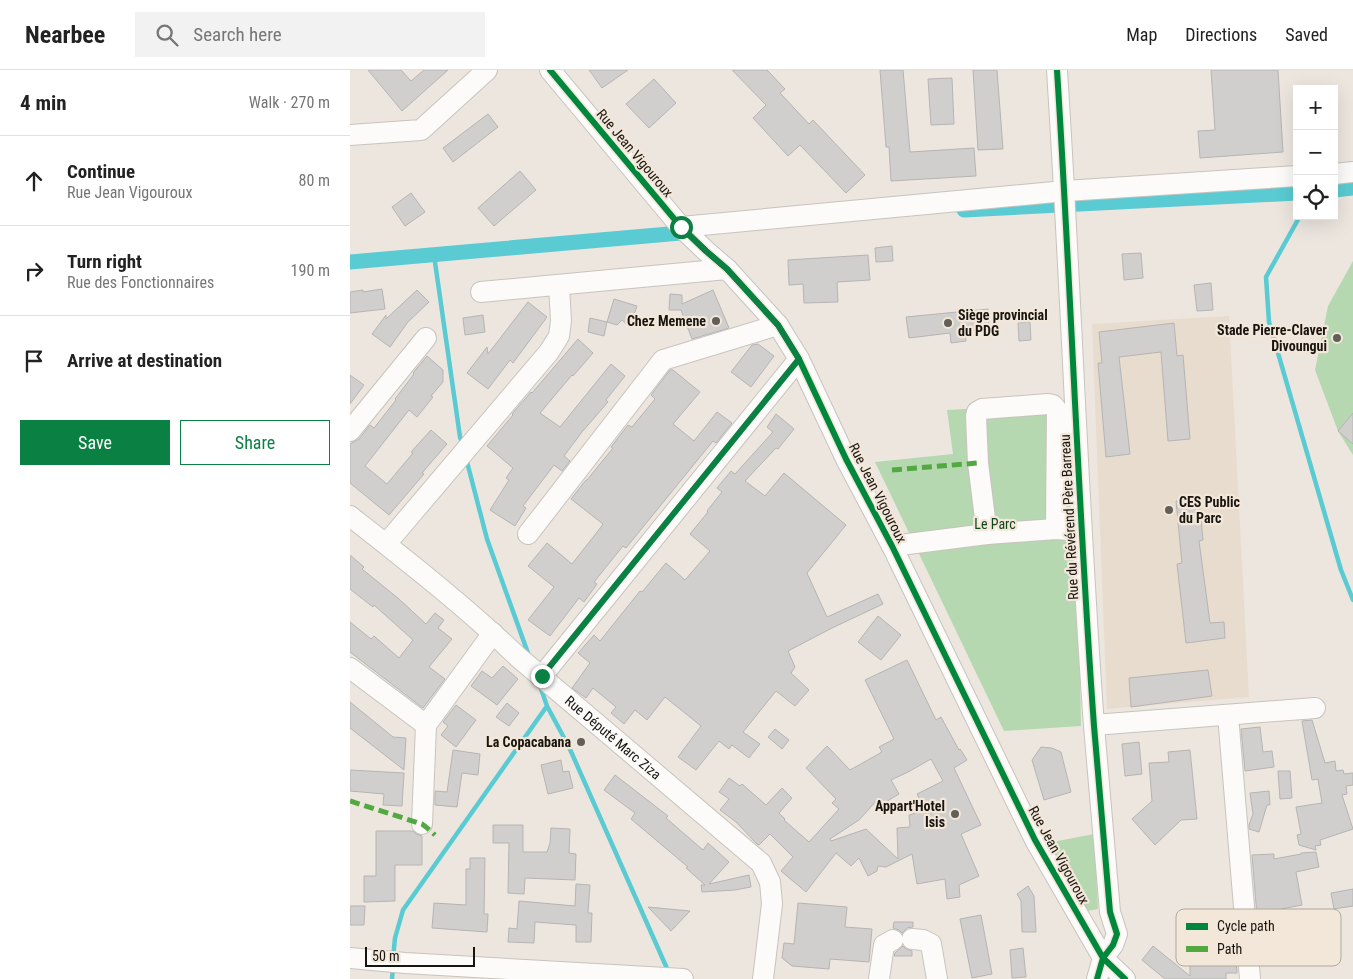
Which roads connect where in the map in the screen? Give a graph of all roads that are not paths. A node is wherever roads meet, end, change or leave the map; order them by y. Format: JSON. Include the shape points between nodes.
{"nodes":[{"id":1,"x":487,"y":70,"type":"edge"},
{"id":2,"x":550,"y":70,"type":"edge"},
{"id":3,"x":1057,"y":70,"type":"edge"},
{"id":4,"x":350,"y":136,"type":"edge"},
{"id":5,"x":1353,"y":172,"type":"edge"},
{"id":6,"x":1338,"y":174,"type":"edge"},
{"id":7,"x":1293,"y":176,"type":"edge"},
{"id":8,"x":1065,"y":202,"type":"junction"},
{"id":9,"x":681,"y":227,"type":"junction"},
{"id":10,"x":727,"y":269,"type":"junction"},
{"id":11,"x":559,"y":286,"type":"junction"},
{"id":12,"x":481,"y":292,"type":"dead end"},
{"id":13,"x":778,"y":325,"type":"junction"},
{"id":14,"x":426,"y":338,"type":"dead end"},
{"id":15,"x":799,"y":359,"type":"junction"},
{"id":16,"x":350,"y":431,"type":"edge"},
{"id":17,"x":350,"y":516,"type":"edge"},
{"id":18,"x":1056,"y":529,"type":"junction"},
{"id":19,"x":1082,"y":530,"type":"junction"},
{"id":20,"x":528,"y":534,"type":"dead end"},
{"id":21,"x":987,"y":534,"type":"junction"},
{"id":22,"x":386,"y":544,"type":"junction"},
{"id":23,"x":892,"y":546,"type":"junction"},
{"id":24,"x":493,"y":633,"type":"junction"},
{"id":25,"x":350,"y":668,"type":"edge"},
{"id":26,"x":540,"y":675,"type":"junction"},
{"id":27,"x":1315,"y":708,"type":"dead end"},
{"id":28,"x":1228,"y":715,"type":"junction"},
{"id":29,"x":426,"y":725,"type":"junction"},
{"id":30,"x":1094,"y":725,"type":"junction"},
{"id":31,"x":422,"y":824,"type":"dead end"},
{"id":32,"x":1244,"y":909,"type":"edge"},
{"id":33,"x":350,"y":958,"type":"edge"},
{"id":34,"x":1103,"y":958,"type":"junction"},
{"id":35,"x":1249,"y":966,"type":"edge"},
{"id":36,"x":633,"y":978,"type":"edge"},
{"id":37,"x":683,"y":979,"type":"edge"},
{"id":38,"x":763,"y":979,"type":"edge"},
{"id":39,"x":879,"y":979,"type":"edge"},
{"id":40,"x":937,"y":979,"type":"edge"},
{"id":41,"x":1097,"y":979,"type":"edge"},
{"id":42,"x":1125,"y":979,"type":"edge"},
{"id":43,"x":1250,"y":979,"type":"edge"}],
"edges":[{"from":1,"to":4,"type":"street","via":[[420,130]]},
{"from":2,"to":9,"type":"street","name":"Rue Jean Vigouroux"},
{"from":3,"to":8,"type":"street","name":"Rue du Révérend Père Barreau"},
{"from":5,"to":6,"type":"street"},
{"from":7,"to":8,"type":"street"},
{"from":8,"to":9,"type":"street"},
{"from":8,"to":19,"type":"street","name":"Rue du Révérend Père Barreau"},
{"from":9,"to":10,"type":"street","name":"Rue Jean Vigouroux"},
{"from":10,"to":11,"type":"street"},
{"from":10,"to":13,"type":"street","name":"Rue Jean Vigouroux"},
{"from":11,"to":12,"type":"street"},
{"from":11,"to":22,"type":"street","via":[[559,336],[550,352]]},
{"from":13,"to":15,"type":"street","name":"Rue Jean Vigouroux"},
{"from":13,"to":20,"type":"street","via":[[663,360]]},
{"from":14,"to":16,"type":"street"},
{"from":15,"to":23,"type":"street","name":"Rue Jean Vigouroux"},
{"from":15,"to":26,"type":"street"},
{"from":17,"to":22,"type":"street","name":"Rue Député Marc Ziza"},
{"from":18,"to":19,"type":"street"},
{"from":18,"to":21,"type":"street"},
{"from":18,"to":21,"type":"street","via":[[1057,410],[1048,404],[982,408],[977,412],[976,421]]},
{"from":19,"to":30,"type":"street","name":"Rue du Révérend Père Barreau"},
{"from":21,"to":23,"type":"street"},
{"from":22,"to":24,"type":"street","name":"Rue Député Marc Ziza"},
{"from":23,"to":34,"type":"street","name":"Rue Jean Vigouroux","via":[[1035,840]]},
{"from":24,"to":26,"type":"street","name":"Rue Député Marc Ziza"},
{"from":24,"to":29,"type":"street"},
{"from":25,"to":29,"type":"street"},
{"from":26,"to":38,"type":"street","name":"Rue Député Marc Ziza","via":[[761,863],[770,882],[772,904]]},
{"from":27,"to":28,"type":"street"},
{"from":28,"to":30,"type":"street"},
{"from":28,"to":32,"type":"street"},
{"from":29,"to":31,"type":"street"},
{"from":30,"to":34,"type":"street","name":"Rue du Révérend Père Barreau","via":[[1110,912],[1117,934]]},
{"from":33,"to":36,"type":"street"},
{"from":34,"to":41,"type":"street"},
{"from":34,"to":42,"type":"street","name":"Rue Jean Vigouroux"},
{"from":35,"to":43,"type":"street"},
{"from":36,"to":37,"type":"street"},
{"from":39,"to":40,"type":"street","via":[[884,945],[902,939],[923,940],[931,944]]}]}
